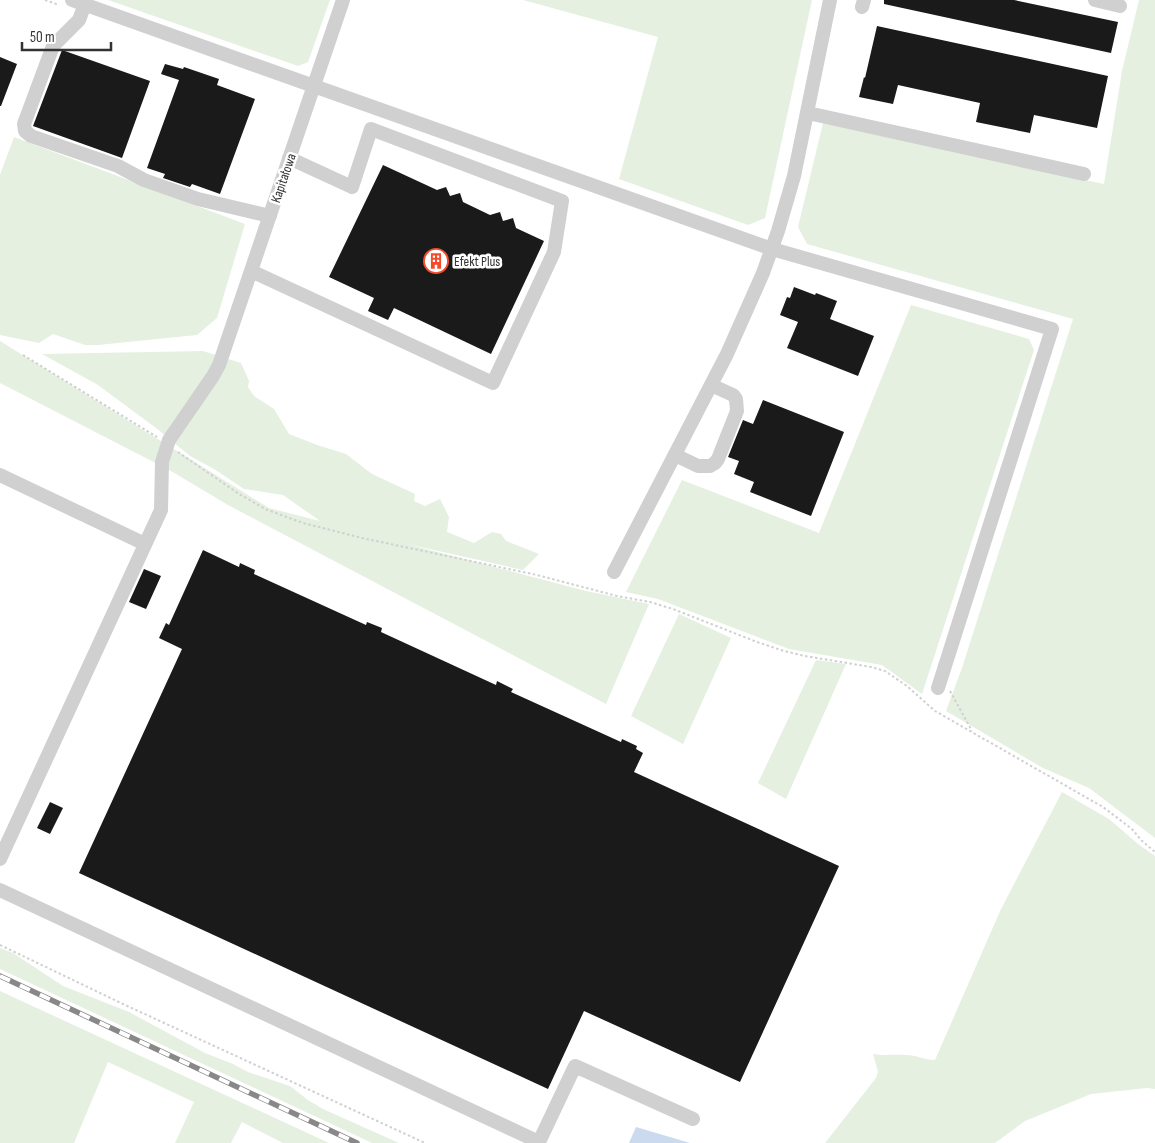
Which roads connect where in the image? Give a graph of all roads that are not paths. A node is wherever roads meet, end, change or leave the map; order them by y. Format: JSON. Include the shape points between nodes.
{"nodes":[{"id":1,"x":343,"y":0,"type":"edge"},
{"id":2,"x":830,"y":0,"type":"edge"},
{"id":3,"x":1095,"y":0,"type":"edge"},
{"id":4,"x":78,"y":2,"type":"edge"},
{"id":5,"x":1120,"y":6,"type":"dead end"},
{"id":6,"x":314,"y":86,"type":"junction"},
{"id":7,"x":808,"y":113,"type":"junction"},
{"id":8,"x":290,"y":158,"type":"junction"},
{"id":9,"x":1084,"y":174,"type":"dead end"},
{"id":10,"x":270,"y":216,"type":"junction"},
{"id":11,"x":772,"y":249,"type":"junction"},
{"id":12,"x":251,"y":272,"type":"junction"},
{"id":13,"x":711,"y":385,"type":"junction"},
{"id":14,"x":675,"y":455,"type":"junction"},
{"id":15,"x":0,"y":475,"type":"edge"},
{"id":16,"x":145,"y":544,"type":"junction"},
{"id":17,"x":614,"y":572,"type":"dead end"},
{"id":18,"x":939,"y":684,"type":"road end"},
{"id":19,"x":0,"y":859,"type":"edge"},
{"id":20,"x":0,"y":890,"type":"edge"},
{"id":21,"x":693,"y":1119,"type":"dead end"}],
"edges":[{"from":1,"to":6,"type":"street","name":"Kapitałowa"},
{"from":2,"to":7,"type":"street"},
{"from":3,"to":5,"type":"street"},
{"from":4,"to":6,"type":"street"},
{"from":4,"to":10,"type":"street","via":[[79,20],[52,46],[24,124],[25,131],[198,199]]},
{"from":6,"to":8,"type":"street","name":"Kapitałowa"},
{"from":6,"to":11,"type":"street"},
{"from":7,"to":9,"type":"street"},
{"from":7,"to":11,"type":"street","via":[[794,176]]},
{"from":8,"to":10,"type":"street","name":"Kapitałowa"},
{"from":8,"to":12,"type":"street","via":[[352,187],[371,129],[562,200],[554,252],[493,383]]},
{"from":10,"to":12,"type":"street","name":"Kapitałowa"},
{"from":11,"to":13,"type":"street"},
{"from":11,"to":18,"type":"street","via":[[1052,329]]},
{"from":12,"to":16,"type":"street","name":"Kapitałowa","via":[[213,376],[168,442],[162,462],[161,510]]},
{"from":13,"to":14,"type":"street"},
{"from":13,"to":14,"type":"street","via":[[734,395],[738,405],[718,459],[704,467]]},
{"from":14,"to":17,"type":"street"},
{"from":15,"to":16,"type":"street"},
{"from":16,"to":19,"type":"street"},
{"from":20,"to":21,"type":"street","via":[[539,1142],[575,1066]]}]}
